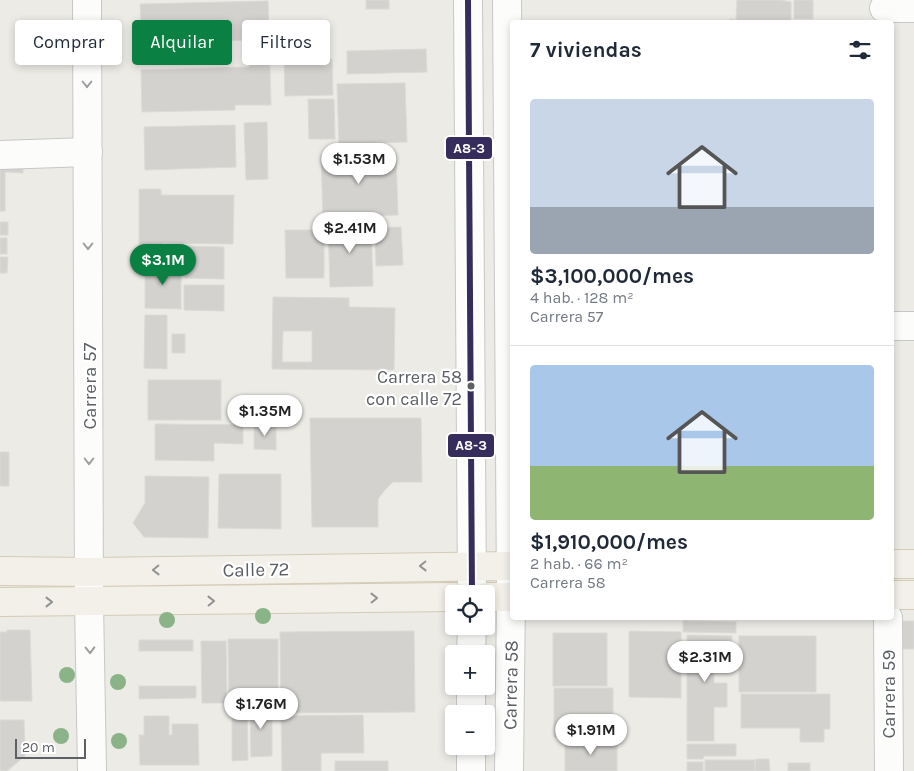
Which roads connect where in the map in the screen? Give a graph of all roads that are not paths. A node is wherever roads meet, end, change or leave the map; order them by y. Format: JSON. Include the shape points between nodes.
{"nodes":[{"id":1,"x":86,"y":0,"type":"edge"},
{"id":2,"x":468,"y":0,"type":"edge"},
{"id":3,"x":507,"y":0,"type":"edge"},
{"id":4,"x":914,"y":8,"type":"edge"},
{"id":5,"x":884,"y":10,"type":"edge"},
{"id":6,"x":88,"y":152,"type":"junction"},
{"id":7,"x":0,"y":155,"type":"edge"},
{"id":8,"x":470,"y":203,"type":"junction"},
{"id":9,"x":508,"y":203,"type":"junction"},
{"id":10,"x":894,"y":326,"type":"edge"},
{"id":11,"x":914,"y":326,"type":"edge"},
{"id":12,"x":510,"y":384,"type":"edge"},
{"id":13,"x":894,"y":564,"type":"edge"},
{"id":14,"x":914,"y":564,"type":"edge"},
{"id":15,"x":472,"y":566,"type":"junction"},
{"id":16,"x":510,"y":566,"type":"edge"},
{"id":17,"x":0,"y":571,"type":"edge"},
{"id":18,"x":90,"y":572,"type":"junction"},
{"id":19,"x":510,"y":573,"type":"edge"},
{"id":20,"x":472,"y":585,"type":"edge"},
{"id":21,"x":894,"y":595,"type":"edge"},
{"id":22,"x":914,"y":595,"type":"edge"},
{"id":23,"x":445,"y":597,"type":"edge"},
{"id":24,"x":503,"y":597,"type":"edge"},
{"id":25,"x":0,"y":602,"type":"edge"},
{"id":26,"x":90,"y":602,"type":"junction"},
{"id":27,"x":888,"y":620,"type":"edge"},
{"id":28,"x":471,"y":755,"type":"edge"},
{"id":29,"x":92,"y":771,"type":"edge"},
{"id":30,"x":471,"y":771,"type":"edge"},
{"id":31,"x":509,"y":771,"type":"edge"},
{"id":32,"x":889,"y":771,"type":"edge"}],
"edges":[{"from":1,"to":6,"type":"street","name":"Carrera 57","one_way":true},
{"from":2,"to":8,"type":"street"},
{"from":3,"to":9,"type":"street","name":"Carrera 58"},
{"from":4,"to":5,"type":"street"},
{"from":6,"to":7,"type":"street"},
{"from":6,"to":18,"type":"street","name":"Carrera 57","one_way":true},
{"from":8,"to":9,"type":"street"},
{"from":8,"to":15,"type":"street"},
{"from":9,"to":12,"type":"street","name":"Carrera 58"},
{"from":10,"to":11,"type":"street"},
{"from":13,"to":14,"type":"main road"},
{"from":15,"to":16,"type":"main road","name":"Calle 72"},
{"from":15,"to":18,"type":"main road","name":"Calle 72","one_way":true},
{"from":15,"to":20,"type":"street"},
{"from":17,"to":18,"type":"main road","name":"Calle 72"},
{"from":18,"to":26,"type":"street","name":"Carrera 57"},
{"from":19,"to":24,"type":"street","name":"Carrera 58"},
{"from":21,"to":22,"type":"main road"},
{"from":26,"to":23,"type":"main road","name":"Calle 72","one_way":true},
{"from":24,"to":31,"type":"street","name":"Carrera 58"},
{"from":25,"to":26,"type":"main road","name":"Calle 72","one_way":true},
{"from":26,"to":29,"type":"street","name":"Carrera 57","one_way":true},
{"from":27,"to":32,"type":"street","name":"Carrera 59"},
{"from":28,"to":30,"type":"street"}]}
